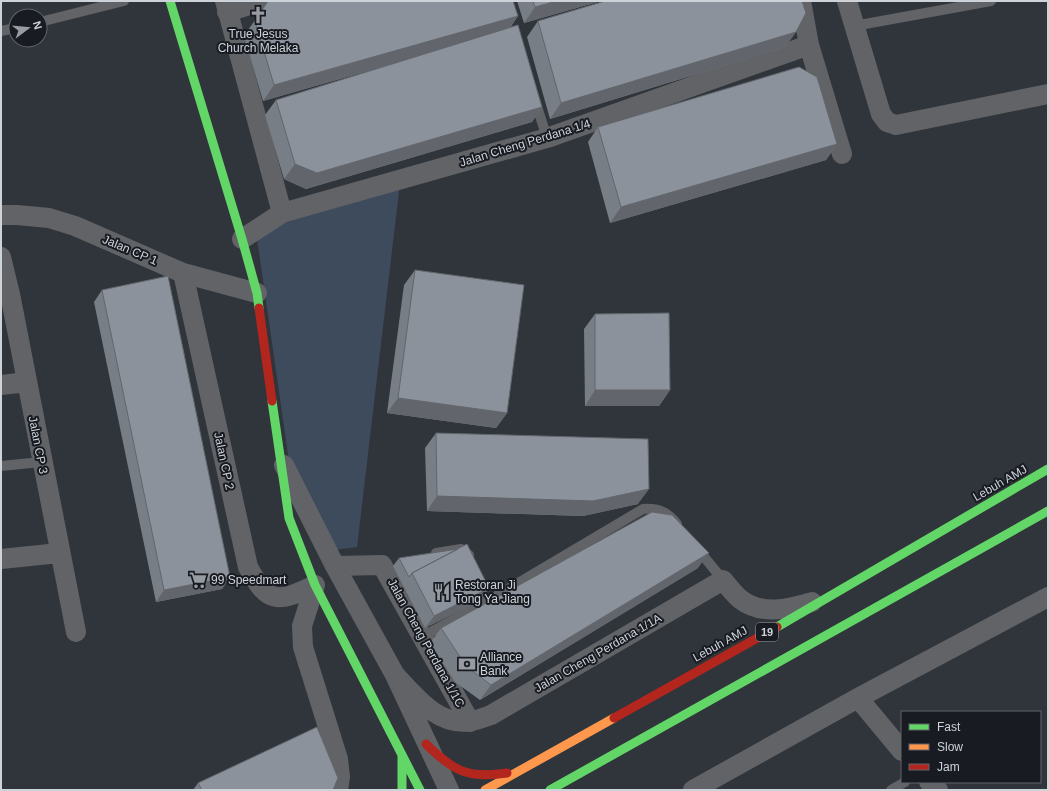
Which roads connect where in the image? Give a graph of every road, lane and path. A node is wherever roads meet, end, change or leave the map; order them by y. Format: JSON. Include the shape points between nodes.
{"nodes":[{"id":1,"x":124,"y":1,"type":"edge"},
{"id":2,"x":170,"y":1,"type":"edge"},
{"id":3,"x":263,"y":1,"type":"edge"},
{"id":4,"x":801,"y":1,"type":"edge"},
{"id":5,"x":848,"y":1,"type":"edge"},
{"id":6,"x":991,"y":1,"type":"edge"},
{"id":7,"x":226,"y":6,"type":"edge"},
{"id":8,"x":48,"y":20,"type":"edge"},
{"id":9,"x":854,"y":26,"type":"junction"},
{"id":10,"x":809,"y":44,"type":"junction"},
{"id":11,"x":533,"y":92,"type":"edge"},
{"id":12,"x":1048,"y":94,"type":"edge"},
{"id":13,"x":547,"y":138,"type":"junction"},
{"id":14,"x":842,"y":154,"type":"dead end"},
{"id":15,"x":282,"y":214,"type":"junction"},
{"id":16,"x":1,"y":215,"type":"edge"},
{"id":17,"x":242,"y":239,"type":"junction"},
{"id":18,"x":1,"y":257,"type":"edge"},
{"id":19,"x":183,"y":273,"type":"junction"},
{"id":20,"x":257,"y":293,"type":"junction"},
{"id":21,"x":6,"y":294,"type":"edge"},
{"id":22,"x":27,"y":382,"type":"junction"},
{"id":23,"x":1,"y":385,"type":"edge"},
{"id":24,"x":281,"y":458,"type":"junction"},
{"id":25,"x":41,"y":462,"type":"junction"},
{"id":26,"x":1,"y":466,"type":"edge"},
{"id":27,"x":1048,"y":469,"type":"edge"},
{"id":28,"x":1048,"y":511,"type":"edge"},
{"id":29,"x":59,"y":553,"type":"junction"},
{"id":30,"x":425,"y":556,"type":"edge"},
{"id":31,"x":1,"y":558,"type":"edge"},
{"id":32,"x":335,"y":566,"type":"junction"},
{"id":33,"x":475,"y":566,"type":"edge"},
{"id":34,"x":723,"y":580,"type":"junction"},
{"id":35,"x":315,"y":585,"type":"junction"},
{"id":36,"x":832,"y":596,"type":"junction"},
{"id":37,"x":1048,"y":597,"type":"edge"},
{"id":38,"x":76,"y":632,"type":"dead end"},
{"id":39,"x":422,"y":637,"type":"junction"},
{"id":40,"x":395,"y":675,"type":"junction"},
{"id":41,"x":858,"y":698,"type":"junction"},
{"id":42,"x":470,"y":722,"type":"junction"},
{"id":43,"x":661,"y":729,"type":"junction"},
{"id":44,"x":426,"y":744,"type":"junction"},
{"id":45,"x":901,"y":750,"type":"edge"},
{"id":46,"x":402,"y":755,"type":"junction"},
{"id":47,"x":520,"y":770,"type":"junction"},
{"id":48,"x":903,"y":783,"type":"edge"},
{"id":49,"x":578,"y":786,"type":"dead end"},
{"id":50,"x":338,"y":790,"type":"edge"},
{"id":51,"x":402,"y":790,"type":"edge"},
{"id":52,"x":420,"y":790,"type":"edge"},
{"id":53,"x":449,"y":790,"type":"edge"},
{"id":54,"x":484,"y":790,"type":"edge"},
{"id":55,"x":550,"y":790,"type":"edge"},
{"id":56,"x":693,"y":790,"type":"edge"},
{"id":57,"x":891,"y":790,"type":"edge"}],
"edges":[{"from":1,"to":8,"type":"lane"},
{"from":2,"to":17,"type":"main road"},
{"from":3,"to":7,"type":"street"},
{"from":4,"to":10,"type":"street"},
{"from":5,"to":9,"type":"street"},
{"from":6,"to":9,"type":"lane"},
{"from":7,"to":15,"type":"street"},
{"from":9,"to":12,"type":"street","via":[[881,114],[886,122],[896,125]]},
{"from":10,"to":13,"type":"street","name":"Jalan Cheng Perdana 1/4"},
{"from":10,"to":14,"type":"street"},
{"from":11,"to":13,"type":"lane"},
{"from":13,"to":15,"type":"street","name":"Jalan Cheng Perdana 1/4"},
{"from":15,"to":17,"type":"street","name":"Jalan Cheng Perdana 1/4"},
{"from":16,"to":19,"type":"street","name":"Jalan CP 1","via":[[49,218],[75,226]]},
{"from":17,"to":20,"type":"main road"},
{"from":18,"to":21,"type":"street","name":"Jalan CP 3"},
{"from":19,"to":20,"type":"street","name":"Jalan CP 1"},
{"from":19,"to":35,"type":"street","name":"Jalan CP 2","via":[[248,567],[255,581],[265,592],[277,597],[290,597]]},
{"from":20,"to":24,"type":"main road"},
{"from":21,"to":22,"type":"street","name":"Jalan CP 3"},
{"from":22,"to":23,"type":"street"},
{"from":22,"to":25,"type":"street","name":"Jalan CP 3"},
{"from":24,"to":32,"type":"street"},
{"from":24,"to":35,"type":"main road","via":[[289,518]]},
{"from":25,"to":26,"type":"lane"},
{"from":25,"to":29,"type":"street","name":"Jalan CP 3"},
{"from":27,"to":36,"type":"main road","name":"Lebuh AMJ","number":"19"},
{"from":28,"to":43,"type":"main road"},
{"from":29,"to":31,"type":"street"},
{"from":29,"to":38,"type":"street","name":"Jalan CP 3"},
{"from":30,"to":33,"type":"lane","via":[[461,549],[468,553]]},
{"from":32,"to":39,"type":"street","name":"Jalan Cheng Perdana 1/1C","via":[[386,564]]},
{"from":32,"to":40,"type":"street"},
{"from":34,"to":36,"type":"street","via":[[740,599],[762,610],[787,609]]},
{"from":34,"to":39,"type":"lane","via":[[667,513],[654,508],[643,510]]},
{"from":34,"to":42,"type":"street","name":"Jalan Cheng Perdana 1/1A","via":[[492,715]]},
{"from":35,"to":46,"type":"main road"},
{"from":35,"to":50,"type":"street","via":[[302,626],[303,647],[322,725],[338,759]]},
{"from":36,"to":47,"type":"main road","name":"Lebuh AMJ","number":"19"},
{"from":37,"to":41,"type":"street"},
{"from":39,"to":42,"type":"street","name":"Jalan Cheng Perdana 1/1C"},
{"from":40,"to":42,"type":"street","via":[[427,708],[448,720]]},
{"from":40,"to":44,"type":"street"},
{"from":41,"to":45,"type":"street"},
{"from":41,"to":56,"type":"street"},
{"from":43,"to":49,"type":"main road"},
{"from":43,"to":55,"type":"main road"},
{"from":44,"to":47,"type":"main road","via":[[459,772],[473,776],[489,777]]},
{"from":44,"to":53,"type":"street"},
{"from":46,"to":51,"type":"main road"},
{"from":46,"to":52,"type":"main road"},
{"from":47,"to":54,"type":"main road","name":"Lebuh AMJ","number":"19"},
{"from":48,"to":57,"type":"lane"}]}
